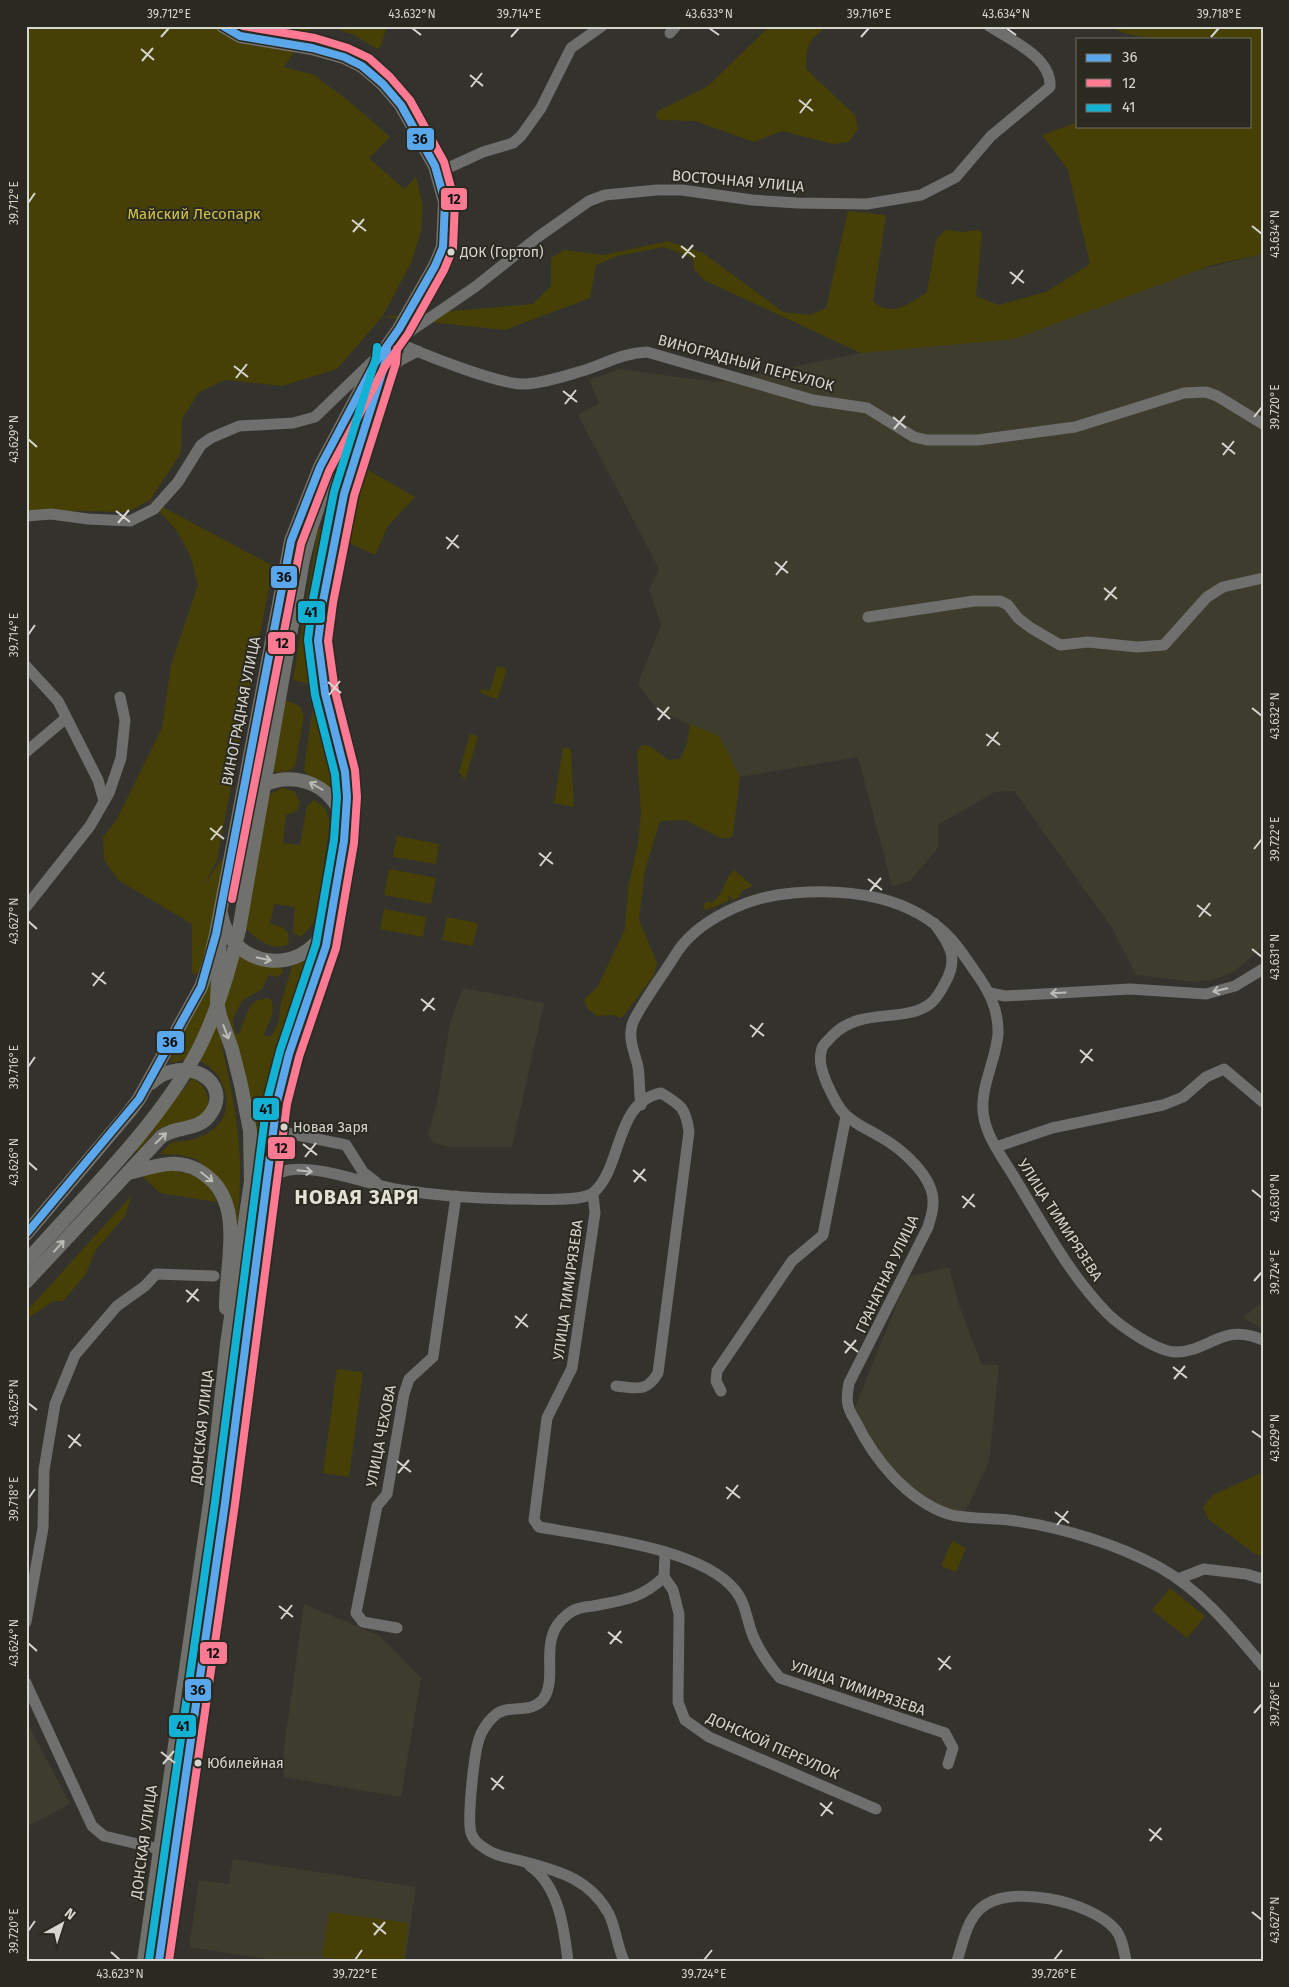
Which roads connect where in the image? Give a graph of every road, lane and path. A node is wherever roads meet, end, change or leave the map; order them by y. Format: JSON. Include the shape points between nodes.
{"nodes":[{"id":1,"x":224,"y":26,"type":"edge"},
{"id":2,"x":602,"y":26,"type":"edge"},
{"id":3,"x":989,"y":26,"type":"edge"},
{"id":4,"x":437,"y":173,"type":"junction"},
{"id":5,"x":392,"y":344,"type":"junction"},
{"id":6,"x":418,"y":351,"type":"junction"},
{"id":7,"x":377,"y":385,"type":"junction"},
{"id":8,"x":1263,"y":424,"type":"edge"},
{"id":9,"x":26,"y":516,"type":"edge"},
{"id":10,"x":1263,"y":578,"type":"edge"},
{"id":11,"x":868,"y":617,"type":"dead end"},
{"id":12,"x":26,"y":666,"type":"edge"},
{"id":13,"x":120,"y":697,"type":"dead end"},
{"id":14,"x":66,"y":718,"type":"junction"},
{"id":15,"x":26,"y":752,"type":"edge"},
{"id":16,"x":104,"y":801,"type":"junction"},
{"id":17,"x":236,"y":824,"type":"junction"},
{"id":18,"x":344,"y":841,"type":"junction"},
{"id":19,"x":222,"y":898,"type":"junction"},
{"id":20,"x":26,"y":907,"type":"edge"},
{"id":21,"x":330,"y":916,"type":"junction"},
{"id":22,"x":934,"y":924,"type":"junction"},
{"id":23,"x":1263,"y":969,"type":"edge"},
{"id":24,"x":990,"y":992,"type":"junction"},
{"id":25,"x":144,"y":1089,"type":"junction"},
{"id":26,"x":1263,"y":1102,"type":"edge"},
{"id":27,"x":641,"y":1105,"type":"junction"},
{"id":28,"x":846,"y":1116,"type":"junction"},
{"id":29,"x":273,"y":1130,"type":"junction"},
{"id":30,"x":996,"y":1147,"type":"junction"},
{"id":31,"x":354,"y":1160,"type":"junction"},
{"id":32,"x":128,"y":1173,"type":"junction"},
{"id":33,"x":341,"y":1176,"type":"junction"},
{"id":34,"x":381,"y":1186,"type":"junction"},
{"id":35,"x":265,"y":1190,"type":"junction"},
{"id":36,"x":592,"y":1194,"type":"junction"},
{"id":37,"x":456,"y":1196,"type":"junction"},
{"id":38,"x":26,"y":1234,"type":"edge"},
{"id":39,"x":26,"y":1262,"type":"edge"},
{"id":40,"x":214,"y":1276,"type":"dead end"},
{"id":41,"x":26,"y":1282,"type":"edge"},
{"id":42,"x":1263,"y":1340,"type":"edge"},
{"id":43,"x":228,"y":1344,"type":"junction"},
{"id":44,"x":616,"y":1386,"type":"dead end"},
{"id":45,"x":721,"y":1391,"type":"dead end"},
{"id":46,"x":665,"y":1552,"type":"junction"},
{"id":47,"x":664,"y":1577,"type":"junction"},
{"id":48,"x":1178,"y":1578,"type":"junction"},
{"id":49,"x":1263,"y":1579,"type":"edge"},
{"id":50,"x":26,"y":1622,"type":"edge"},
{"id":51,"x":397,"y":1628,"type":"dead end"},
{"id":52,"x":199,"y":1631,"type":"junction"},
{"id":53,"x":1263,"y":1666,"type":"edge"},
{"id":54,"x":26,"y":1683,"type":"edge"},
{"id":55,"x":948,"y":1764,"type":"dead end"},
{"id":56,"x":876,"y":1809,"type":"dead end"},
{"id":57,"x":159,"y":1849,"type":"junction"},
{"id":58,"x":523,"y":1862,"type":"junction"},
{"id":59,"x":144,"y":1961,"type":"edge"},
{"id":60,"x":159,"y":1961,"type":"edge"},
{"id":61,"x":568,"y":1961,"type":"edge"},
{"id":62,"x":624,"y":1961,"type":"edge"},
{"id":63,"x":957,"y":1961,"type":"edge"},
{"id":64,"x":1126,"y":1961,"type":"edge"}],
"edges":[{"from":1,"to":4,"type":"main road","name":"ВИНОГРАДНАЯ УЛИЦА","via":[[240,36],[312,48],[362,66],[401,105]]},
{"from":2,"to":4,"type":"street","via":[[571,48],[542,108],[521,136],[513,143],[483,152]]},
{"from":3,"to":5,"type":"street","name":"ВОСТОЧНАЯ УЛИЦА","via":[[1042,63],[1051,79],[1050,87],[991,136],[948,183],[921,195],[866,204],[752,200],[682,190],[605,195],[589,201],[560,220],[475,287]]},
{"from":4,"to":5,"type":"main road","name":"ВИНОГРАДНАЯ УЛИЦА","via":[[444,202],[443,246],[421,294]]},
{"from":5,"to":6,"type":"street","name":"ВИНОГРАДНЫЙ ПЕРЕУЛОК"},
{"from":5,"to":7,"type":"main road","name":"ДОНСКАЯ УЛИЦА"},
{"from":5,"to":9,"type":"street","via":[[315,417],[293,423],[239,426],[211,438],[201,445],[178,482],[154,509],[130,521],[51,514]]},
{"from":5,"to":17,"type":"main road","name":"ВИНОГРАДНАЯ УЛИЦА","via":[[375,364],[320,468],[291,541]]},
{"from":5,"to":39,"type":"main road","bridge":true,"via":[[325,486],[311,528],[239,930],[212,1021],[192,1060],[154,1118]]},
{"from":6,"to":7,"type":"street","via":[[399,361]]},
{"from":6,"to":8,"type":"street","name":"ВИНОГРАДНЫЙ ПЕРЕУЛОК","via":[[525,385],[582,371],[628,353],[647,352],[813,400],[867,408],[914,437],[927,440],[978,440],[1075,427],[1184,393],[1206,392],[1217,396]]},
{"from":7,"to":18,"type":"main road","name":"ДОНСКАЯ УЛИЦА","via":[[344,494],[318,641],[325,693],[345,772],[348,797]]},
{"from":10,"to":11,"type":"street","via":[[1223,588],[1207,596],[1164,645],[1137,647],[1088,642],[1060,645],[1031,628],[1000,600]]},
{"from":12,"to":14,"type":"street","via":[[58,701]]},
{"from":13,"to":16,"type":"street","via":[[125,720],[121,758]]},
{"from":14,"to":15,"type":"street"},
{"from":14,"to":16,"type":"street","via":[[98,780]]},
{"from":16,"to":20,"type":"street","via":[[90,826]]},
{"from":18,"to":17,"type":"main road","one_way":true,"via":[[343,820],[334,801],[318,786],[298,779],[277,780],[257,789],[243,804]]},
{"from":17,"to":19,"type":"main road","name":"ВИНОГРАДНАЯ УЛИЦА"},
{"from":18,"to":21,"type":"main road","name":"ДОНСКАЯ УЛИЦА"},
{"from":19,"to":21,"type":"main road","one_way":true,"via":[[222,920],[231,939],[247,954],[267,961],[288,960],[308,951],[322,936]]},
{"from":19,"to":25,"type":"main road","name":"ВИНОГРАДНАЯ УЛИЦА","via":[[209,964],[201,987]]},
{"from":19,"to":43,"type":"main road","name":"ДОНСКАЯ УЛИЦА","one_way":true,"via":[[217,1001],[232,1049],[250,1131],[251,1182]]},
{"from":21,"to":29,"type":"main road","name":"ДОНСКАЯ УЛИЦА","via":[[321,965],[289,1054]]},
{"from":22,"to":24,"type":"street","name":"УЛИЦА ТИМИРЯЗЕВА","via":[[952,940]]},
{"from":22,"to":27,"type":"street","name":"УЛИЦА ТИМИРЯЗЕВА","via":[[906,906],[882,898],[820,890],[780,894],[715,918],[681,944],[632,1024],[631,1044],[638,1069]]},
{"from":22,"to":28,"type":"street","name":"УЛИЦА ТИМИРЯЗЕВА","via":[[948,942],[953,959],[946,981],[934,1000],[911,1011],[851,1022],[823,1046],[819,1064]]},
{"from":23,"to":24,"type":"street","one_way":true,"via":[[1235,986],[1206,994],[1130,989],[1005,996]]},
{"from":24,"to":30,"type":"street","name":"УЛИЦА ТИМИРЯЗЕВА","via":[[998,1035],[984,1095],[983,1118]]},
{"from":32,"to":25,"type":"main road","one_way":true,"via":[[168,1131],[190,1128],[203,1122],[212,1112],[216,1099],[214,1086],[206,1078],[184,1068],[166,1073]]},
{"from":25,"to":38,"type":"main road","name":"ВИНОГРАДНАЯ УЛИЦА","via":[[130,1111]]},
{"from":26,"to":30,"type":"street","name":"УЛИЦА ТИМИРЯЗЕВА","via":[[1224,1069],[1163,1105],[1052,1128]]},
{"from":27,"to":36,"type":"street","via":[[628,1120],[603,1181]]},
{"from":27,"to":44,"type":"street","via":[[652,1095],[661,1093],[678,1103],[687,1115],[689,1132],[658,1373],[652,1384],[641,1389]]},
{"from":28,"to":45,"type":"street","via":[[823,1235],[792,1261],[717,1371],[716,1381]]},
{"from":28,"to":48,"type":"street","name":"ГРАНАТНАЯ УЛИЦА","via":[[905,1154],[925,1175],[934,1203],[928,1227],[849,1383],[848,1407],[875,1456],[912,1492],[949,1514],[1016,1521],[1087,1538],[1131,1554]]},
{"from":29,"to":31,"type":"street","via":[[337,1142],[348,1148]]},
{"from":29,"to":35,"type":"main road","name":"ДОНСКАЯ УЛИЦА"},
{"from":30,"to":42,"type":"street","name":"УЛИЦА ТИМИРЯЗЕВА","via":[[1070,1268],[1109,1316],[1159,1348],[1174,1352],[1191,1349],[1229,1333]]},
{"from":31,"to":33,"type":"street","via":[[351,1170]]},
{"from":31,"to":34,"type":"street"},
{"from":41,"to":32,"type":"main road","one_way":true},
{"from":32,"to":43,"type":"main road","one_way":true,"via":[[160,1165],[182,1165],[203,1173],[219,1189],[228,1209],[230,1231],[226,1286]]},
{"from":33,"to":34,"type":"street","name":"УЛИЦА ТИМИРЯЗЕВА"},
{"from":35,"to":33,"type":"street","name":"УЛИЦА ТИМИРЯЗЕВА","one_way":true,"via":[[275,1176],[289,1170]]},
{"from":34,"to":37,"type":"street","name":"УЛИЦА ТИМИРЯЗЕВА"},
{"from":35,"to":52,"type":"main road","name":"ДОНСКАЯ УЛИЦА","via":[[225,1503]]},
{"from":36,"to":37,"type":"street","name":"УЛИЦА ТИМИРЯЗЕВА","via":[[576,1198],[529,1199]]},
{"from":36,"to":46,"type":"street","name":"УЛИЦА ТИМИРЯЗЕВА","via":[[594,1213],[572,1368],[547,1418],[534,1520],[539,1527]]},
{"from":37,"to":51,"type":"street","name":"УЛИЦА ЧЕХОВА","via":[[432,1356],[408,1379],[387,1494],[377,1506],[356,1613],[363,1622]]},
{"from":40,"to":50,"type":"street","via":[[156,1274],[117,1306],[75,1355],[55,1404],[44,1470],[43,1528]]},
{"from":43,"to":52,"type":"main road","name":"ДОНСКАЯ УЛИЦА"},
{"from":46,"to":47,"type":"street","name":"ДОНСКОЙ ПЕРЕУЛОК"},
{"from":46,"to":55,"type":"street","name":"УЛИЦА ТИМИРЯЗЕВА","via":[[714,1573],[736,1590],[753,1636],[780,1678],[945,1733],[953,1748]]},
{"from":47,"to":56,"type":"street","name":"ДОНСКОЙ ПЕРЕУЛОК","via":[[673,1590],[679,1614],[678,1702],[685,1720],[709,1736]]},
{"from":47,"to":58,"type":"street","via":[[654,1588],[636,1598],[569,1613],[554,1630],[549,1648],[548,1688],[544,1697],[530,1708],[496,1714],[485,1725],[478,1741],[469,1821],[472,1834],[492,1854]]},
{"from":48,"to":49,"type":"street","via":[[1204,1569]]},
{"from":48,"to":53,"type":"street","name":"ГРАНАТНАЯ УЛИЦА","via":[[1222,1617]]},
{"from":52,"to":57,"type":"main road","name":"ДОНСКАЯ УЛИЦА"},
{"from":52,"to":60,"type":"main road","name":"ДОНСКАЯ УЛИЦА"},
{"from":54,"to":57,"type":"street","via":[[92,1826],[104,1836]]},
{"from":57,"to":59,"type":"main road","name":"ДОНСКАЯ УЛИЦА"},
{"from":58,"to":61,"type":"street","via":[[541,1874],[551,1889],[565,1933]]},
{"from":58,"to":62,"type":"street","via":[[570,1875],[595,1895],[609,1915]]},
{"from":63,"to":64,"type":"street","via":[[969,1925],[981,1908],[1006,1898],[1036,1896],[1088,1909],[1105,1920],[1116,1929]]}]}
